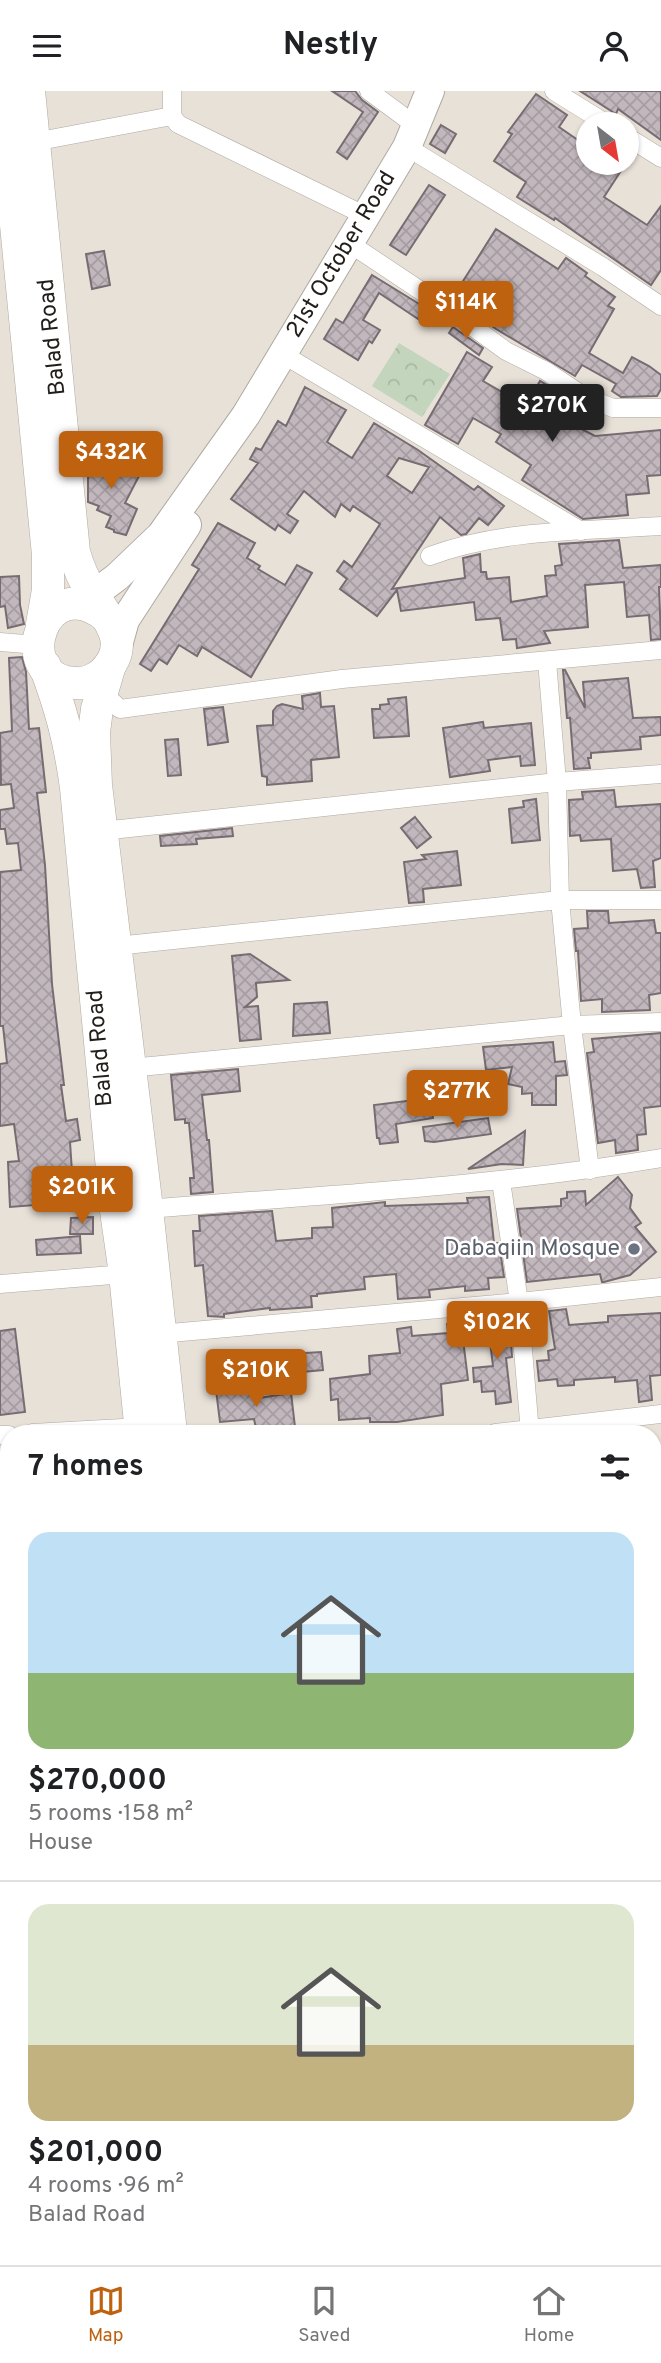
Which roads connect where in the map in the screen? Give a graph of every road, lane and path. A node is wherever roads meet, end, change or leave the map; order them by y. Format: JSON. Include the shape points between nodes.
{"nodes":[{"id":1,"x":3,"y":91,"type":"edge"},
{"id":2,"x":29,"y":91,"type":"edge"},
{"id":3,"x":172,"y":91,"type":"edge"},
{"id":4,"x":369,"y":91,"type":"edge"},
{"id":5,"x":430,"y":91,"type":"edge"},
{"id":6,"x":554,"y":91,"type":"edge"},
{"id":7,"x":588,"y":112,"type":"edge"},
{"id":8,"x":172,"y":116,"type":"junction"},
{"id":9,"x":411,"y":136,"type":"junction"},
{"id":10,"x":14,"y":143,"type":"edge"},
{"id":11,"x":639,"y":144,"type":"edge"},
{"id":12,"x":661,"y":158,"type":"edge"},
{"id":13,"x":364,"y":215,"type":"junction"},
{"id":14,"x":349,"y":243,"type":"junction"},
{"id":15,"x":661,"y":306,"type":"edge"},
{"id":16,"x":284,"y":355,"type":"junction"},
{"id":17,"x":661,"y":408,"type":"edge"},
{"id":18,"x":246,"y":415,"type":"junction"},
{"id":19,"x":661,"y":526,"type":"edge"},
{"id":20,"x":581,"y":531,"type":"junction"},
{"id":21,"x":430,"y":555,"type":"dead end"},
{"id":22,"x":91,"y":605,"type":"junction"},
{"id":23,"x":0,"y":642,"type":"edge"},
{"id":24,"x":41,"y":645,"type":"junction"},
{"id":25,"x":661,"y":650,"type":"edge"},
{"id":26,"x":547,"y":661,"type":"junction"},
{"id":27,"x":110,"y":670,"type":"junction"},
{"id":28,"x":661,"y":774,"type":"edge"},
{"id":29,"x":557,"y":782,"type":"junction"},
{"id":30,"x":102,"y":831,"type":"junction"},
{"id":31,"x":560,"y":900,"type":"junction"},
{"id":32,"x":661,"y":900,"type":"edge"},
{"id":33,"x":116,"y":946,"type":"junction"},
{"id":34,"x":661,"y":1021,"type":"edge"},
{"id":35,"x":572,"y":1025,"type":"junction"},
{"id":36,"x":130,"y":1068,"type":"junction"},
{"id":37,"x":661,"y":1158,"type":"edge"},
{"id":38,"x":590,"y":1170,"type":"junction"},
{"id":39,"x":501,"y":1181,"type":"junction"},
{"id":40,"x":147,"y":1209,"type":"junction"},
{"id":41,"x":125,"y":1274,"type":"junction"},
{"id":42,"x":0,"y":1283,"type":"edge"},
{"id":43,"x":661,"y":1287,"type":"edge"},
{"id":44,"x":519,"y":1302,"type":"junction"},
{"id":45,"x":159,"y":1334,"type":"junction"},
{"id":46,"x":661,"y":1414,"type":"edge"},
{"id":47,"x":150,"y":1425,"type":"edge"},
{"id":48,"x":151,"y":1425,"type":"edge"},
{"id":49,"x":528,"y":1425,"type":"edge"},
{"id":50,"x":580,"y":1425,"type":"edge"}],
"edges":[{"from":1,"to":10,"type":"highway","name":"Balad Road"},
{"from":2,"to":10,"type":"highway","name":"Balad Road"},
{"from":3,"to":8,"type":"street"},
{"from":4,"to":9,"type":"street"},
{"from":5,"to":9,"type":"main road","name":"21st October Road"},
{"from":6,"to":7,"type":"street"},
{"from":8,"to":10,"type":"street"},
{"from":8,"to":13,"type":"street","via":[[178,124]]},
{"from":9,"to":13,"type":"main road","name":"21st October Road"},
{"from":9,"to":15,"type":"street"},
{"from":10,"to":22,"type":"highway","name":"Balad Road","via":[[74,552]]},
{"from":10,"to":24,"type":"highway","name":"Balad Road","via":[[47,555]]},
{"from":11,"to":12,"type":"street"},
{"from":13,"to":14,"type":"main road","name":"21st October Road"},
{"from":14,"to":16,"type":"main road","name":"21st October Road"},
{"from":14,"to":17,"type":"street","via":[[506,351],[585,397],[613,408]]},
{"from":16,"to":18,"type":"main road","name":"21st October Road"},
{"from":16,"to":20,"type":"street"},
{"from":18,"to":22,"type":"main road","via":[[161,535]]},
{"from":18,"to":27,"type":"main road","via":[[205,499],[125,620]]},
{"from":19,"to":20,"type":"street"},
{"from":20,"to":21,"type":"street","via":[[468,543]]},
{"from":22,"to":24,"type":"highway","via":[[61,607],[50,614]]},
{"from":22,"to":27,"type":"highway","via":[[114,627],[117,639]]},
{"from":23,"to":24,"type":"street"},
{"from":24,"to":27,"type":"highway","via":[[61,680],[89,682]]},
{"from":24,"to":41,"type":"highway","name":"Balad Road","via":[[70,744]]},
{"from":25,"to":26,"type":"street"},
{"from":26,"to":27,"type":"street","via":[[341,679],[120,709]]},
{"from":26,"to":29,"type":"street"},
{"from":27,"to":30,"type":"highway","name":"Balad Road","via":[[94,732]]},
{"from":28,"to":29,"type":"street"},
{"from":29,"to":30,"type":"street"},
{"from":29,"to":31,"type":"street"},
{"from":30,"to":33,"type":"highway","name":"Balad Road"},
{"from":31,"to":32,"type":"street"},
{"from":31,"to":33,"type":"street"},
{"from":31,"to":35,"type":"street"},
{"from":33,"to":36,"type":"highway","name":"Balad Road"},
{"from":34,"to":35,"type":"street"},
{"from":35,"to":36,"type":"street"},
{"from":35,"to":38,"type":"street"},
{"from":36,"to":40,"type":"highway","name":"Balad Road"},
{"from":37,"to":38,"type":"street"},
{"from":38,"to":39,"type":"street"},
{"from":39,"to":40,"type":"street"},
{"from":39,"to":44,"type":"street"},
{"from":40,"to":45,"type":"highway","name":"Balad Road"},
{"from":41,"to":42,"type":"street"},
{"from":41,"to":47,"type":"highway","name":"Balad Road"},
{"from":43,"to":44,"type":"street"},
{"from":44,"to":45,"type":"street"},
{"from":44,"to":49,"type":"street"},
{"from":45,"to":48,"type":"highway","name":"Balad Road"},
{"from":46,"to":50,"type":"street"}]}
